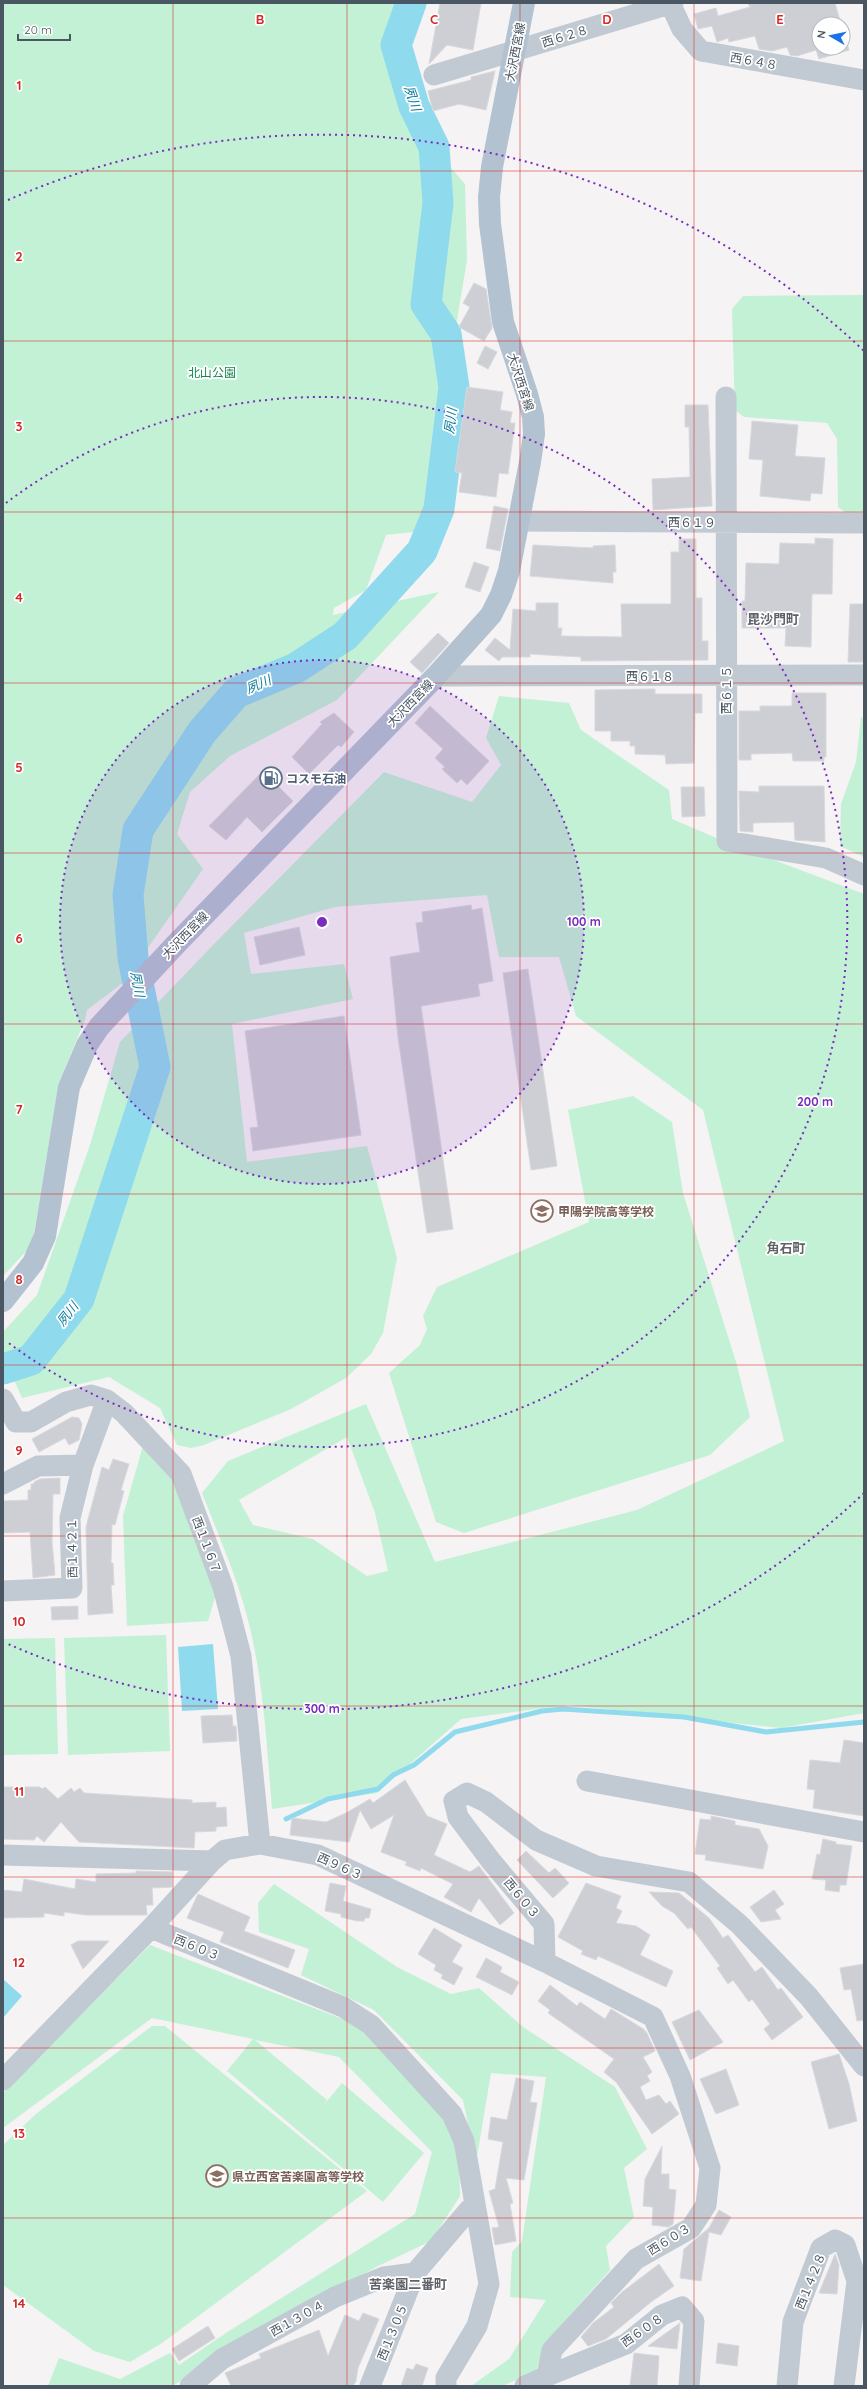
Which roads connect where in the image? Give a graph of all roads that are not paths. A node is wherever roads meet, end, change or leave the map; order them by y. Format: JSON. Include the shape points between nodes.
{"nodes":[{"id":1,"x":524,"y":3,"type":"edge"},
{"id":2,"x":671,"y":3,"type":"edge"},
{"id":3,"x":516,"y":51,"type":"junction"},
{"id":4,"x":434,"y":75,"type":"dead end"},
{"id":5,"x":864,"y":80,"type":"edge"},
{"id":6,"x":726,"y":397,"type":"dead end"},
{"id":7,"x":519,"y":521,"type":"junction"},
{"id":8,"x":727,"y":522,"type":"junction"},
{"id":9,"x":864,"y":523,"type":"edge"},
{"id":10,"x":864,"y":674,"type":"edge"},
{"id":11,"x":436,"y":676,"type":"junction"},
{"id":12,"x":726,"y":676,"type":"junction"},
{"id":13,"x":864,"y":875,"type":"edge"},
{"id":14,"x":3,"y":1301,"type":"edge"},
{"id":15,"x":107,"y":1400,"type":"junction"},
{"id":16,"x":5,"y":1404,"type":"edge"},
{"id":17,"x":83,"y":1465,"type":"junction"},
{"id":18,"x":3,"y":1484,"type":"edge"},
{"id":19,"x":3,"y":1591,"type":"edge"},
{"id":20,"x":587,"y":1781,"type":"dead end"},
{"id":21,"x":864,"y":1832,"type":"edge"},
{"id":22,"x":260,"y":1844,"type":"junction"},
{"id":23,"x":3,"y":1855,"type":"edge"},
{"id":24,"x":212,"y":1861,"type":"junction"},
{"id":25,"x":151,"y":1928,"type":"junction"},
{"id":26,"x":545,"y":1962,"type":"junction"},
{"id":27,"x":864,"y":2066,"type":"edge"},
{"id":28,"x":3,"y":2080,"type":"edge"},
{"id":29,"x":474,"y":2204,"type":"junction"},
{"id":30,"x":415,"y":2273,"type":"junction"},
{"id":31,"x":546,"y":2376,"type":"junction"},
{"id":32,"x":190,"y":2386,"type":"edge"},
{"id":33,"x":370,"y":2386,"type":"edge"},
{"id":34,"x":446,"y":2386,"type":"edge"},
{"id":35,"x":525,"y":2386,"type":"edge"},
{"id":36,"x":689,"y":2386,"type":"edge"},
{"id":37,"x":787,"y":2386,"type":"edge"},
{"id":38,"x":844,"y":2386,"type":"edge"}],
"edges":[{"from":1,"to":3,"type":"main road","name":"大沢西宮線"},
{"from":2,"to":3,"type":"street","name":"西６２８"},
{"from":2,"to":5,"type":"street","name":"西６４８","via":[[682,29],[701,51]]},
{"from":3,"to":4,"type":"street","name":"西６２８"},
{"from":3,"to":7,"type":"main road","name":"大沢西宮線","via":[[492,167],[489,197],[490,224],[503,322],[532,417],[534,434]]},
{"from":6,"to":8,"type":"street","name":"西６１５"},
{"from":7,"to":8,"type":"street","name":"西６１９"},
{"from":7,"to":11,"type":"main road","name":"大沢西宮線","via":[[509,571],[491,615]]},
{"from":8,"to":9,"type":"street","name":"西６１９"},
{"from":8,"to":12,"type":"street","name":"西６１５"},
{"from":10,"to":12,"type":"street","name":"西６１８"},
{"from":11,"to":12,"type":"street","name":"西６１８"},
{"from":11,"to":14,"type":"main road","name":"大沢西宮線","via":[[178,942],[112,1013],[87,1045],[69,1087],[45,1236],[33,1263]]},
{"from":12,"to":13,"type":"street","name":"西６１５","via":[[727,841],[826,858]]},
{"from":15,"to":16,"type":"street","name":"西１１６７","via":[[91,1395],[66,1402],[30,1422],[16,1422]]},
{"from":15,"to":17,"type":"street","name":"西１４２１"},
{"from":15,"to":22,"type":"street","name":"西１１６７","via":[[124,1413],[181,1474],[223,1587],[241,1656]]},
{"from":17,"to":18,"type":"street","via":[[38,1466]]},
{"from":17,"to":19,"type":"street","name":"西１４２１","via":[[70,1518],[72,1588]]},
{"from":20,"to":21,"type":"street"},
{"from":22,"to":24,"type":"street","name":"西９６３","via":[[225,1850]]},
{"from":22,"to":26,"type":"street","name":"西９６３","via":[[318,1855]]},
{"from":23,"to":24,"type":"street"},
{"from":24,"to":25,"type":"street","name":"西９６３"},
{"from":25,"to":28,"type":"street"},
{"from":25,"to":29,"type":"street","name":"西６０３","via":[[343,2006],[371,2025],[452,2114],[464,2141]]},
{"from":26,"to":27,"type":"street","name":"西６０３","via":[[544,1924],[458,1818],[454,1801],[467,1793],[486,1802],[536,1840],[596,1866],[689,1882],[750,1935],[809,1997]]},
{"from":26,"to":31,"type":"street","name":"西６０３","via":[[653,2017],[680,2076],[710,2168],[706,2205],[691,2228],[636,2259],[552,2350]]},
{"from":29,"to":30,"type":"street","name":"西１３０５"},
{"from":29,"to":34,"type":"street","name":"西６０３","via":[[489,2284],[477,2326],[446,2378]]},
{"from":30,"to":32,"type":"street","name":"西１３０４","via":[[384,2277],[335,2297],[222,2359]]},
{"from":30,"to":33,"type":"street","name":"西１３０５"},
{"from":31,"to":35,"type":"street"},
{"from":31,"to":36,"type":"street","name":"西６０８","via":[[626,2344],[662,2315],[682,2307],[694,2321]]},
{"from":37,"to":38,"type":"street","name":"西１４２８","via":[[793,2322],[821,2248],[834,2240],[845,2245],[857,2281]]}]}
